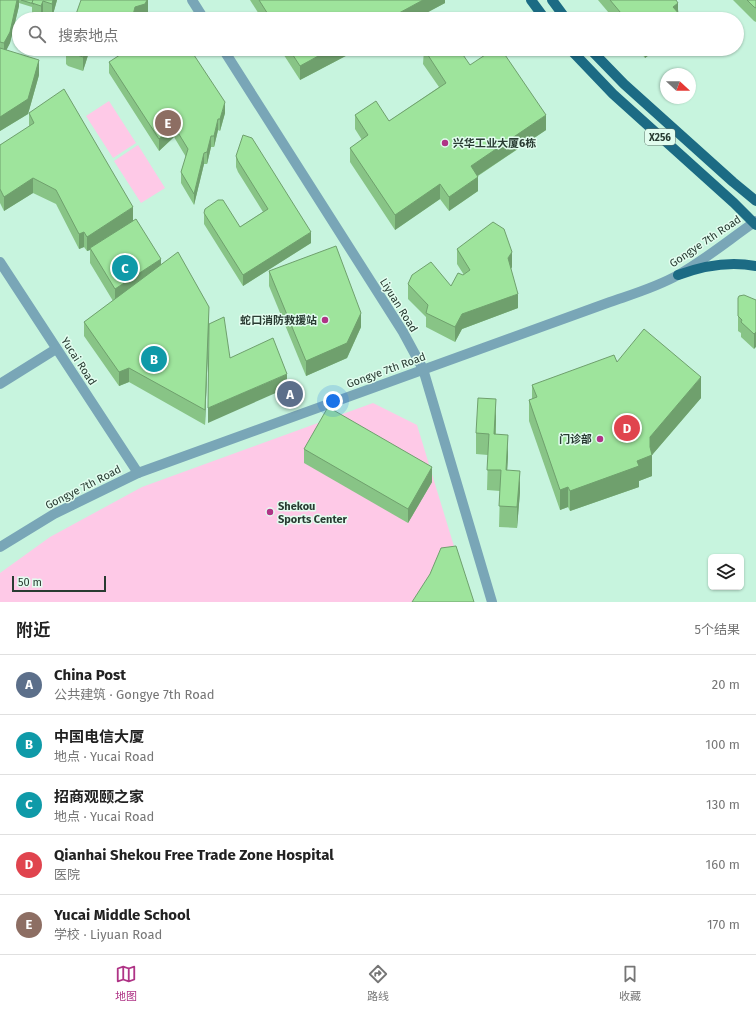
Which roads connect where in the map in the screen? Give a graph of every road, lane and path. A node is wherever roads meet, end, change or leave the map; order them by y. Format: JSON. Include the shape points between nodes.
{"nodes":[{"id":1,"x":192,"y":0,"type":"edge"},
{"id":2,"x":531,"y":0,"type":"edge"},
{"id":3,"x":552,"y":0,"type":"edge"},
{"id":4,"x":200,"y":12,"type":"edge"},
{"id":5,"x":540,"y":12,"type":"edge"},
{"id":6,"x":561,"y":12,"type":"edge"},
{"id":7,"x":227,"y":56,"type":"edge"},
{"id":8,"x":577,"y":56,"type":"edge"},
{"id":9,"x":597,"y":56,"type":"edge"},
{"id":10,"x":756,"y":201,"type":"edge"},
{"id":11,"x":755,"y":223,"type":"edge"},
{"id":12,"x":0,"y":262,"type":"edge"},
{"id":13,"x":756,"y":266,"type":"edge"},
{"id":14,"x":678,"y":275,"type":"junction"},
{"id":15,"x":56,"y":349,"type":"junction"},
{"id":16,"x":423,"y":370,"type":"junction"},
{"id":17,"x":0,"y":384,"type":"edge"},
{"id":18,"x":138,"y":473,"type":"junction"},
{"id":19,"x":0,"y":547,"type":"edge"},
{"id":20,"x":492,"y":602,"type":"edge"}],
"edges":[{"from":1,"to":4,"type":"street"},
{"from":2,"to":5,"type":"main road"},
{"from":3,"to":6,"type":"main road"},
{"from":7,"to":16,"type":"street","name":"Liyuan Road","via":[[399,325]]},
{"from":8,"to":11,"type":"main road","number":"X256","via":[[613,94]]},
{"from":9,"to":10,"type":"main road","number":"X256","via":[[624,84]]},
{"from":11,"to":14,"type":"street","name":"Gongye 7th Road"},
{"from":12,"to":15,"type":"street","name":"Yucai Road"},
{"from":13,"to":14,"type":"main road","via":[[725,264]]},
{"from":14,"to":16,"type":"street","name":"Gongye 7th Road","via":[[617,300]]},
{"from":15,"to":17,"type":"street"},
{"from":15,"to":18,"type":"street","name":"Yucai Road"},
{"from":16,"to":18,"type":"street","name":"Gongye 7th Road"},
{"from":16,"to":20,"type":"street","name":"Liyuan Road"},
{"from":18,"to":19,"type":"street","name":"Gongye 7th Road","via":[[54,514]]}]}
